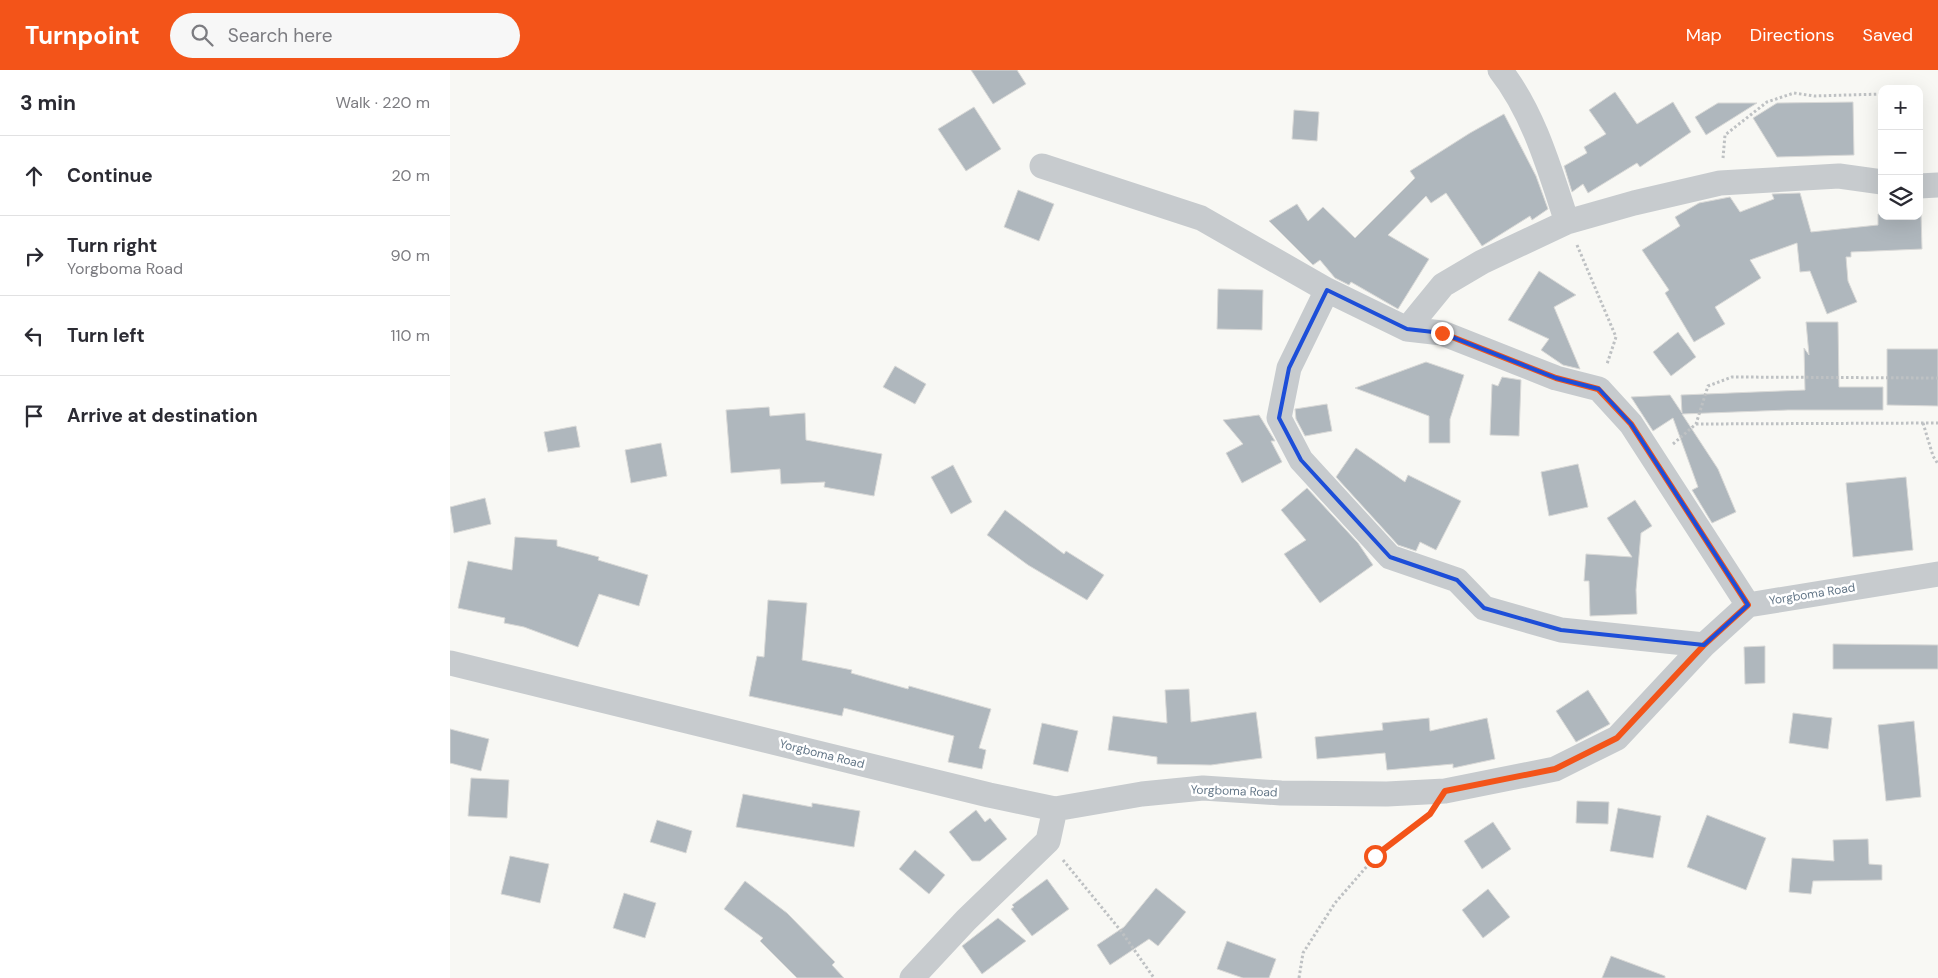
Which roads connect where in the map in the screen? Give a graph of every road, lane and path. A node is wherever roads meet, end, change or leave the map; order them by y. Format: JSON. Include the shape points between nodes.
{"nodes":[{"id":1,"x":1500,"y":70,"type":"edge"},
{"id":2,"x":1878,"y":94,"type":"edge"},
{"id":3,"x":1042,"y":166,"type":"dead end"},
{"id":4,"x":1878,"y":181,"type":"edge"},
{"id":5,"x":1720,"y":183,"type":"junction"},
{"id":6,"x":1938,"y":185,"type":"edge"},
{"id":7,"x":1923,"y":186,"type":"edge"},
{"id":8,"x":1567,"y":222,"type":"junction"},
{"id":9,"x":1327,"y":290,"type":"junction"},
{"id":10,"x":1407,"y":329,"type":"junction"},
{"id":11,"x":1938,"y":378,"type":"edge"},
{"id":12,"x":1598,"y":389,"type":"junction"},
{"id":13,"x":1938,"y":422,"type":"edge"},
{"id":14,"x":1923,"y":423,"type":"junction"},
{"id":15,"x":1696,"y":424,"type":"junction"},
{"id":16,"x":1655,"y":460,"type":"junction"},
{"id":17,"x":1938,"y":464,"type":"edge"},
{"id":18,"x":1938,"y":574,"type":"edge"},
{"id":19,"x":1748,"y":605,"type":"junction"},
{"id":20,"x":1704,"y":645,"type":"junction"},
{"id":21,"x":450,"y":663,"type":"edge"},
{"id":22,"x":1445,"y":791,"type":"junction"},
{"id":23,"x":1055,"y":809,"type":"junction"},
{"id":24,"x":1048,"y":841,"type":"junction"},
{"id":25,"x":912,"y":978,"type":"edge"},
{"id":26,"x":1154,"y":978,"type":"edge"},
{"id":27,"x":1299,"y":978,"type":"edge"}],
"edges":[{"from":1,"to":8,"type":"street","via":[[1533,128]]},
{"from":2,"to":5,"type":"path","via":[[1814,96],[1794,93],[1766,102],[1725,135]]},
{"from":3,"to":9,"type":"street","via":[[1201,218]]},
{"from":4,"to":5,"type":"street","via":[[1839,176]]},
{"from":5,"to":8,"type":"street"},
{"from":6,"to":7,"type":"street"},
{"from":8,"to":10,"type":"street","via":[[1482,262],[1443,285]]},
{"from":8,"to":12,"type":"path","via":[[1616,337]]},
{"from":9,"to":10,"type":"street"},
{"from":9,"to":20,"type":"street","via":[[1289,368],[1279,418],[1301,460],[1390,557],[1457,580],[1484,608],[1561,630]]},
{"from":10,"to":12,"type":"street","via":[[1442,333],[1556,378]]},
{"from":11,"to":15,"type":"path","via":[[1732,377],[1708,386]]},
{"from":12,"to":16,"type":"street","via":[[1631,424]]},
{"from":13,"to":14,"type":"path"},
{"from":14,"to":15,"type":"path"},
{"from":14,"to":17,"type":"path"},
{"from":15,"to":16,"type":"path"},
{"from":16,"to":19,"type":"street"},
{"from":18,"to":19,"type":"street","name":"Yorgboma Road"},
{"from":19,"to":20,"type":"street","name":"Yorgboma Road"},
{"from":20,"to":22,"type":"street","name":"Yorgboma Road","via":[[1617,738],[1555,769]]},
{"from":21,"to":23,"type":"street","name":"Yorgboma Road"},
{"from":22,"to":23,"type":"street","name":"Yorgboma Road","via":[[1291,793],[1204,788],[1142,794]]},
{"from":22,"to":27,"type":"path","via":[[1430,814],[1375,856],[1335,903],[1303,953]]},
{"from":23,"to":24,"type":"street"},
{"from":24,"to":25,"type":"street","via":[[966,920]]},
{"from":24,"to":26,"type":"path","via":[[1121,930]]}]}
